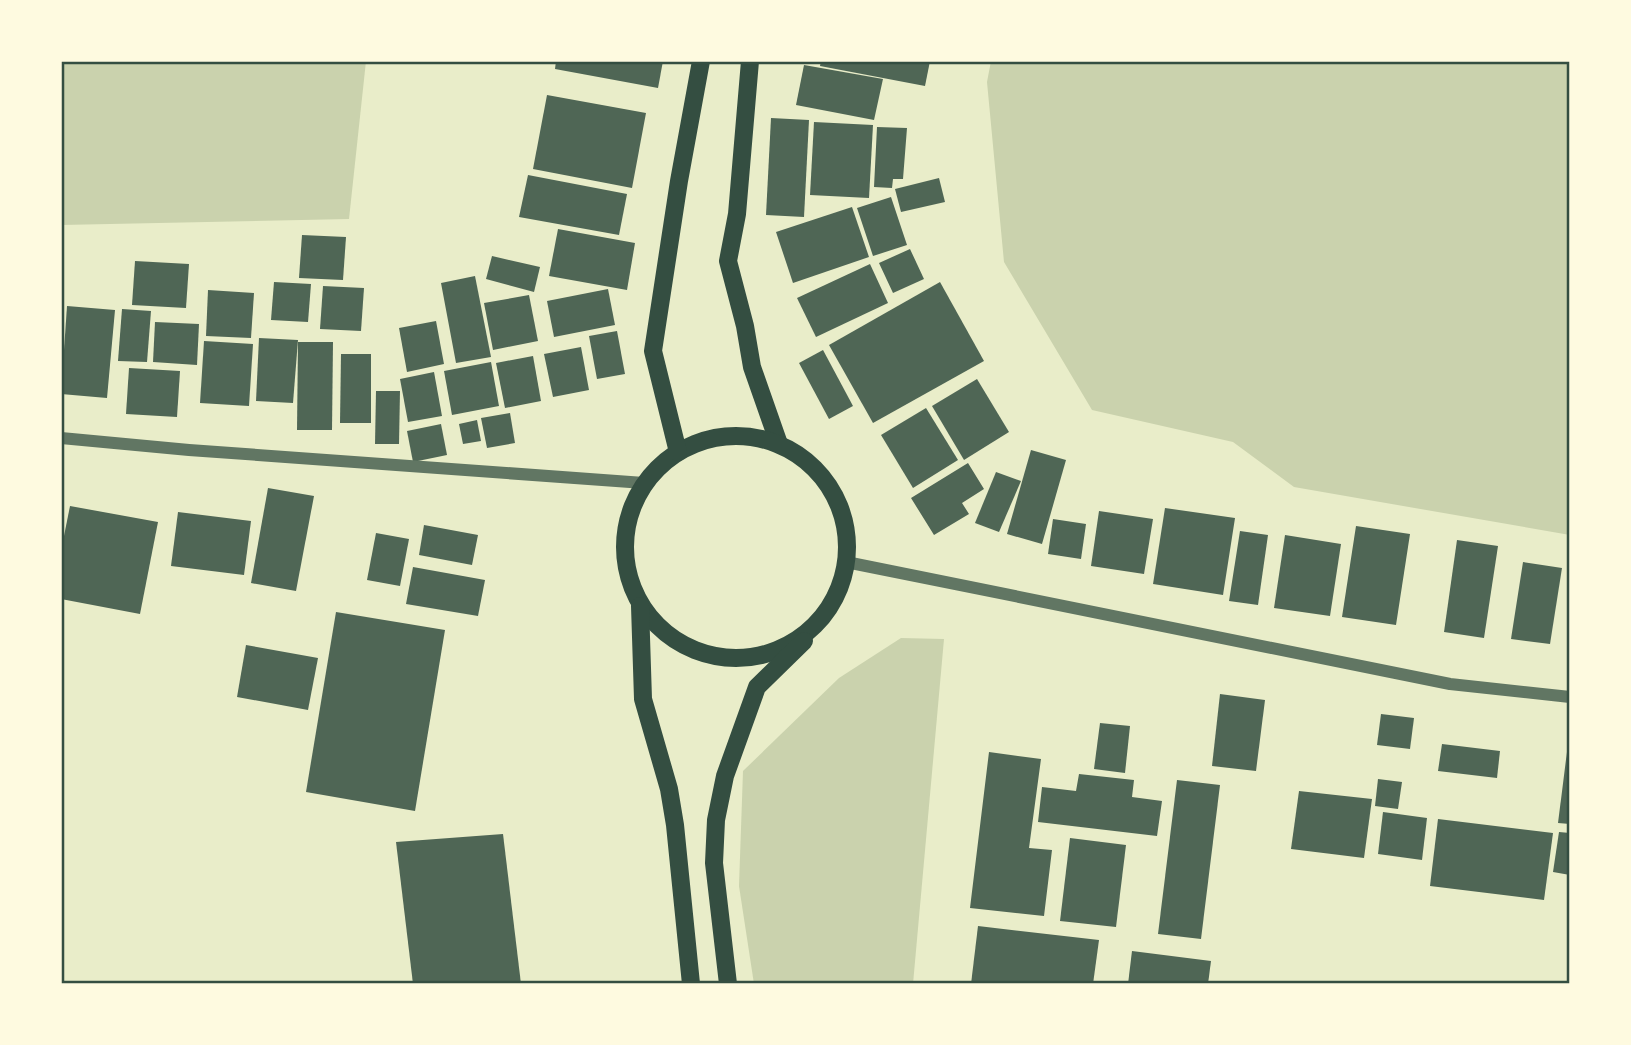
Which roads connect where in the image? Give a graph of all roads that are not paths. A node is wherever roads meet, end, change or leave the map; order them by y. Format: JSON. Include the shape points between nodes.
{"nodes":[{"id":1,"x":701,"y":61,"type":"edge"},
{"id":2,"x":750,"y":61,"type":"edge"},
{"id":3,"x":61,"y":438,"type":"edge"},
{"id":4,"x":779,"y":444,"type":"junction"},
{"id":5,"x":678,"y":452,"type":"junction"},
{"id":6,"x":644,"y":483,"type":"junction"},
{"id":7,"x":846,"y":562,"type":"junction"},
{"id":8,"x":640,"y":606,"type":"junction"},
{"id":9,"x":817,"y":629,"type":"junction"},
{"id":10,"x":1570,"y":697,"type":"edge"},
{"id":11,"x":691,"y":984,"type":"edge"},
{"id":12,"x":728,"y":984,"type":"edge"}],
"edges":[{"from":1,"to":5,"type":"main road","via":[[653,351]]},
{"from":2,"to":4,"type":"main road","via":[[737,214],[728,261],[752,367]]},
{"from":3,"to":6,"type":"street"},
{"from":4,"to":5,"type":"main road","via":[[727,436]]},
{"from":4,"to":7,"type":"main road","via":[[810,463],[832,492],[845,526]]},
{"from":5,"to":6,"type":"main road"},
{"from":6,"to":8,"type":"main road","via":[[626,523],[625,566]]},
{"from":7,"to":9,"type":"main road","via":[[827,617]]},
{"from":7,"to":10,"type":"street","via":[[1450,684]]},
{"from":8,"to":9,"type":"main road","via":[[660,629],[685,646],[715,656],[746,658],[776,650]]},
{"from":8,"to":11,"type":"main road","via":[[643,699],[670,789]]},
{"from":9,"to":12,"type":"main road","via":[[757,687],[724,776],[714,863]]}]}
